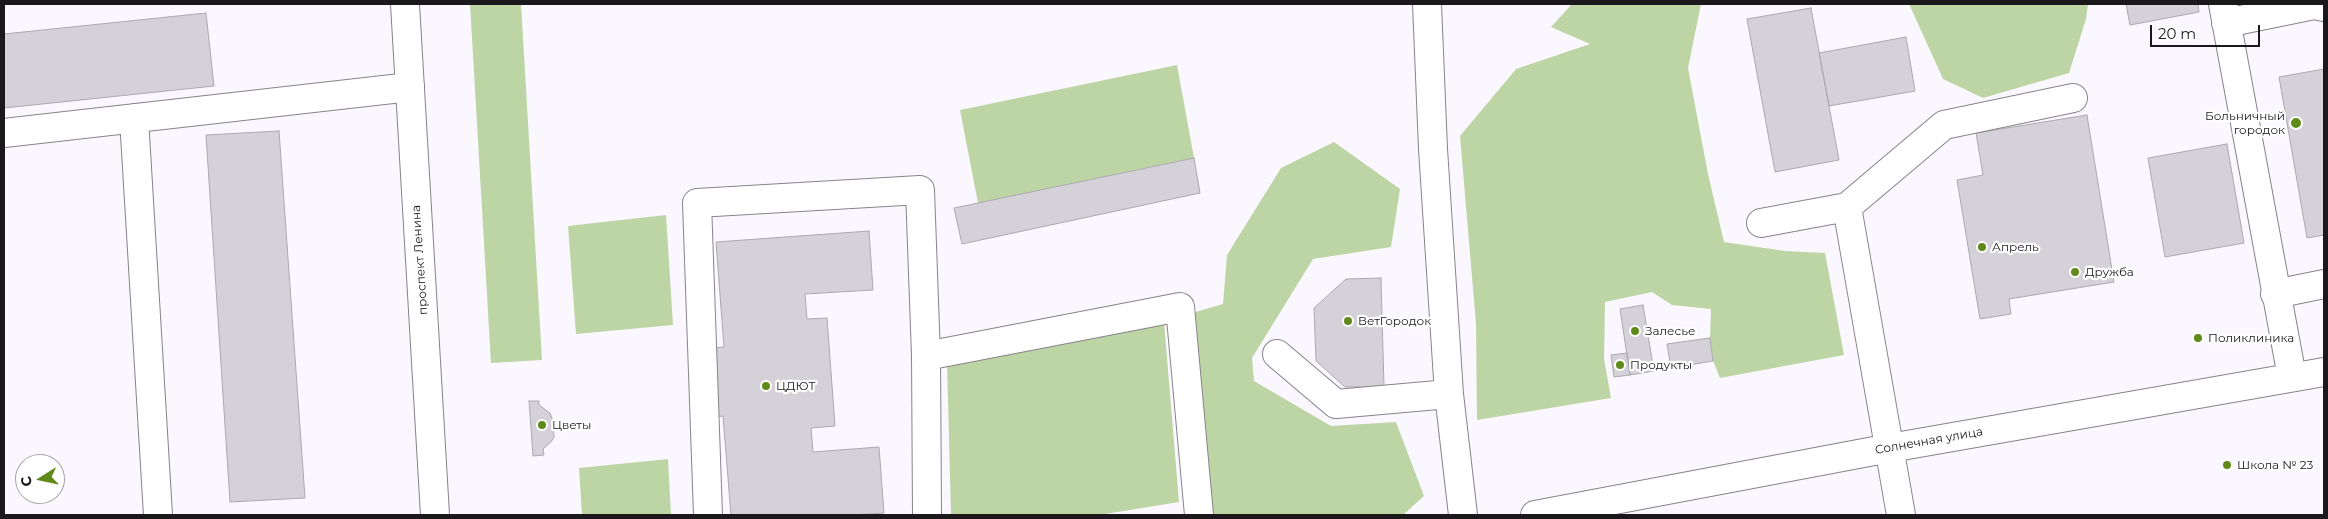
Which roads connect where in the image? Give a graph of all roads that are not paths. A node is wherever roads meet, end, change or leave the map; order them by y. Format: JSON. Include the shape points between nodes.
{"nodes":[{"id":1,"x":405,"y":4,"type":"edge"},
{"id":2,"x":1427,"y":4,"type":"edge"},
{"id":3,"x":2324,"y":7,"type":"edge"},
{"id":4,"x":2225,"y":13,"type":"edge"},
{"id":5,"x":410,"y":87,"type":"junction"},
{"id":6,"x":2073,"y":98,"type":"dead end"},
{"id":7,"x":134,"y":118,"type":"junction"},
{"id":8,"x":4,"y":133,"type":"edge"},
{"id":9,"x":1846,"y":207,"type":"junction"},
{"id":10,"x":1761,"y":222,"type":"dead end"},
{"id":11,"x":2324,"y":284,"type":"edge"},
{"id":12,"x":2275,"y":294,"type":"junction"},
{"id":13,"x":1277,"y":354,"type":"dead end"},
{"id":14,"x":926,"y":356,"type":"junction"},
{"id":15,"x":2324,"y":372,"type":"edge"},
{"id":16,"x":2292,"y":377,"type":"junction"},
{"id":17,"x":1449,"y":394,"type":"junction"},
{"id":18,"x":1890,"y":448,"type":"junction"},
{"id":19,"x":158,"y":515,"type":"edge"},
{"id":20,"x":436,"y":515,"type":"edge"},
{"id":21,"x":708,"y":515,"type":"edge"},
{"id":22,"x":927,"y":515,"type":"edge"},
{"id":23,"x":1199,"y":515,"type":"edge"},
{"id":24,"x":1462,"y":515,"type":"edge"},
{"id":25,"x":1535,"y":515,"type":"edge"},
{"id":26,"x":1901,"y":515,"type":"edge"}],
"edges":[{"from":1,"to":5,"type":"street","name":"проспект Ленина"},
{"from":2,"to":17,"type":"street"},
{"from":3,"to":4,"type":"street","via":[[2314,5]]},
{"from":4,"to":12,"type":"street"},
{"from":5,"to":7,"type":"street"},
{"from":5,"to":20,"type":"street","name":"проспект Ленина"},
{"from":6,"to":9,"type":"street","via":[[1944,125]]},
{"from":7,"to":8,"type":"street"},
{"from":7,"to":19,"type":"street"},
{"from":9,"to":10,"type":"street"},
{"from":9,"to":18,"type":"street"},
{"from":11,"to":12,"type":"street"},
{"from":12,"to":16,"type":"street"},
{"from":13,"to":17,"type":"street","via":[[1336,404]]},
{"from":14,"to":21,"type":"street","via":[[920,190],[698,202]]},
{"from":14,"to":22,"type":"street"},
{"from":14,"to":23,"type":"street","via":[[1180,307]]},
{"from":15,"to":16,"type":"street","name":"Солнечная улица"},
{"from":16,"to":18,"type":"street","name":"Солнечная улица"},
{"from":17,"to":24,"type":"street"},
{"from":18,"to":25,"type":"street","name":"Солнечная улица"},
{"from":18,"to":26,"type":"street"}]}
